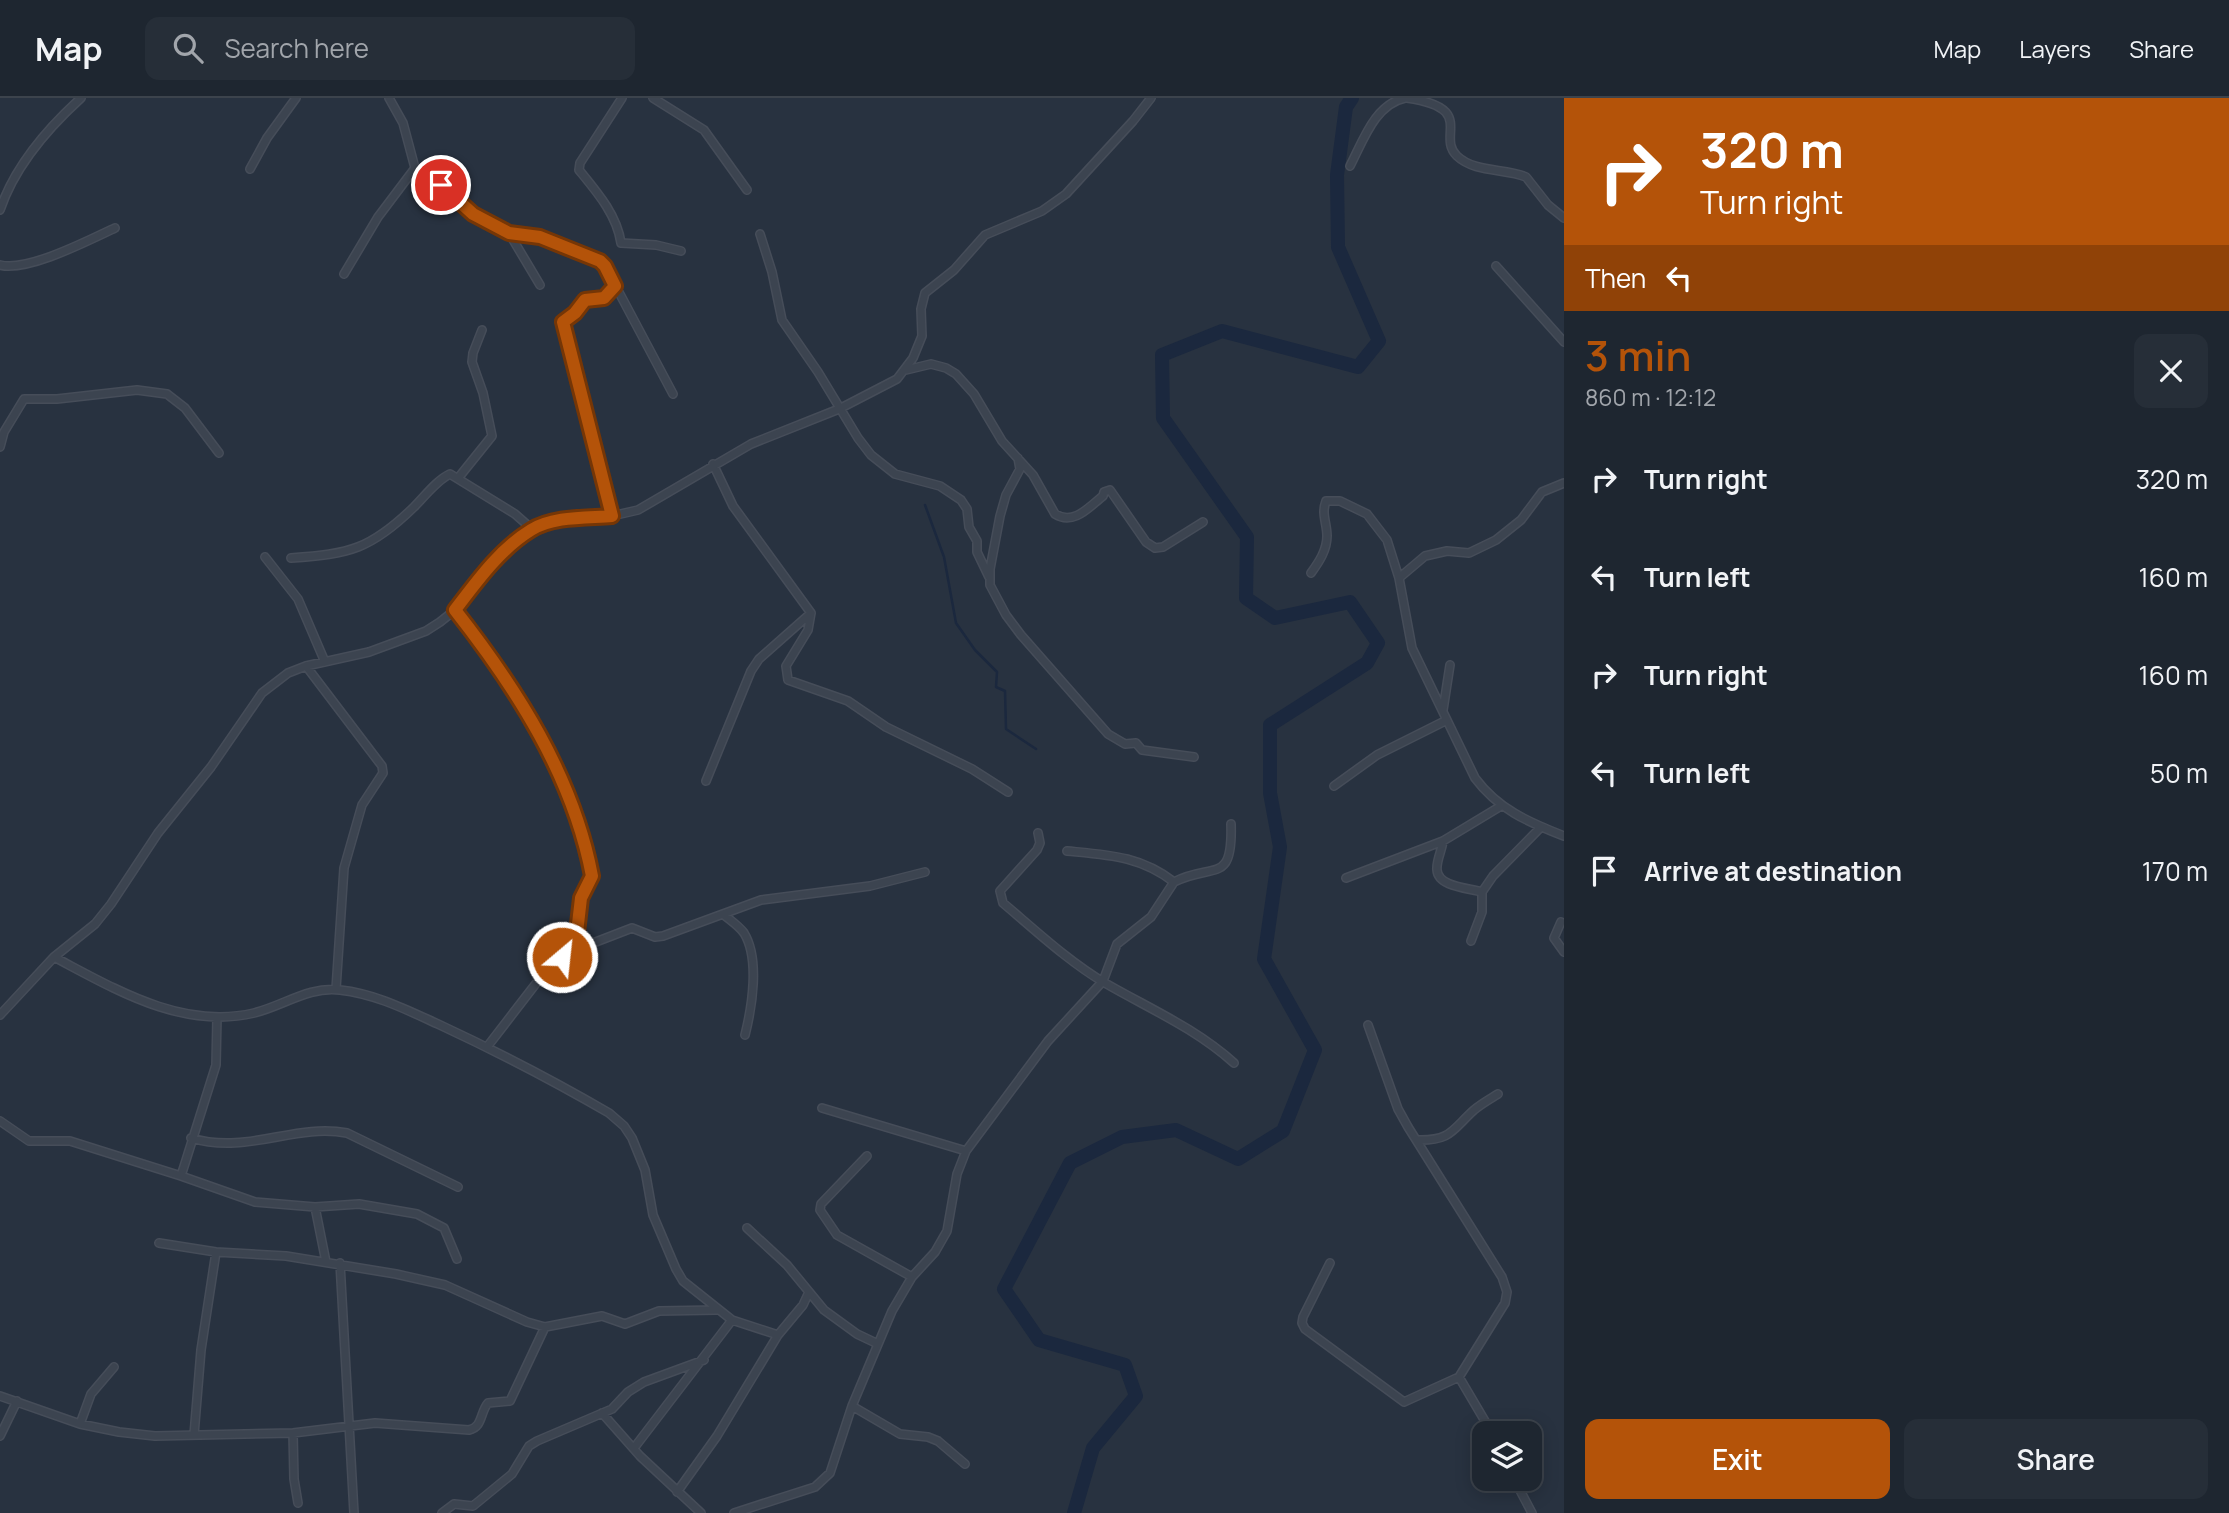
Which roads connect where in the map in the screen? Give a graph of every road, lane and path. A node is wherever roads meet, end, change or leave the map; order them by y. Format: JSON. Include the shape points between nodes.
{"nodes":[{"id":1,"x":81,"y":98,"type":"edge"},
{"id":2,"x":296,"y":98,"type":"edge"},
{"id":3,"x":389,"y":98,"type":"edge"},
{"id":4,"x":622,"y":98,"type":"edge"},
{"id":5,"x":653,"y":98,"type":"edge"},
{"id":6,"x":1151,"y":98,"type":"edge"},
{"id":7,"x":1406,"y":98,"type":"edge"},
{"id":8,"x":1350,"y":166,"type":"dead end"},
{"id":9,"x":415,"y":168,"type":"junction"},
{"id":10,"x":250,"y":169,"type":"dead end"},
{"id":11,"x":747,"y":190,"type":"dead end"},
{"id":12,"x":0,"y":210,"type":"edge"},
{"id":13,"x":1564,"y":218,"type":"edge"},
{"id":14,"x":116,"y":228,"type":"dead end"},
{"id":15,"x":509,"y":233,"type":"junction"},
{"id":16,"x":760,"y":234,"type":"dead end"},
{"id":17,"x":681,"y":251,"type":"dead end"},
{"id":18,"x":0,"y":265,"type":"edge"},
{"id":19,"x":1496,"y":266,"type":"dead end"},
{"id":20,"x":344,"y":274,"type":"dead end"},
{"id":21,"x":540,"y":285,"type":"dead end"},
{"id":22,"x":615,"y":286,"type":"junction"},
{"id":23,"x":482,"y":330,"type":"dead end"},
{"id":24,"x":1564,"y":342,"type":"edge"},
{"id":25,"x":905,"y":370,"type":"junction"},
{"id":26,"x":673,"y":394,"type":"dead end"},
{"id":27,"x":839,"y":409,"type":"junction"},
{"id":28,"x":0,"y":447,"type":"edge"},
{"id":29,"x":219,"y":453,"type":"dead end"},
{"id":30,"x":1018,"y":457,"type":"junction"},
{"id":31,"x":713,"y":464,"type":"junction"},
{"id":32,"x":459,"y":477,"type":"junction"},
{"id":33,"x":1564,"y":484,"type":"edge"},
{"id":34,"x":612,"y":516,"type":"junction"},
{"id":35,"x":1203,"y":523,"type":"dead end"},
{"id":36,"x":532,"y":529,"type":"junction"},
{"id":37,"x":265,"y":557,"type":"dead end"},
{"id":38,"x":291,"y":558,"type":"dead end"},
{"id":39,"x":1311,"y":573,"type":"dead end"},
{"id":40,"x":989,"y":578,"type":"junction"},
{"id":41,"x":1399,"y":578,"type":"junction"},
{"id":42,"x":455,"y":610,"type":"junction"},
{"id":43,"x":811,"y":613,"type":"junction"},
{"id":44,"x":326,"y":662,"type":"junction"},
{"id":45,"x":1450,"y":665,"type":"dead end"},
{"id":46,"x":306,"y":666,"type":"junction"},
{"id":47,"x":1443,"y":711,"type":"junction"},
{"id":48,"x":1447,"y":720,"type":"junction"},
{"id":49,"x":1194,"y":757,"type":"dead end"},
{"id":50,"x":706,"y":781,"type":"dead end"},
{"id":51,"x":1334,"y":786,"type":"dead end"},
{"id":52,"x":1008,"y":792,"type":"dead end"},
{"id":53,"x":1501,"y":806,"type":"junction"},
{"id":54,"x":1231,"y":824,"type":"dead end"},
{"id":55,"x":1541,"y":827,"type":"junction"},
{"id":56,"x":1038,"y":832,"type":"dead end"},
{"id":57,"x":1564,"y":836,"type":"edge"},
{"id":58,"x":1443,"y":841,"type":"junction"},
{"id":59,"x":1068,"y":851,"type":"dead end"},
{"id":60,"x":925,"y":872,"type":"dead end"},
{"id":61,"x":1346,"y":878,"type":"dead end"},
{"id":62,"x":1174,"y":882,"type":"junction"},
{"id":63,"x":1482,"y":892,"type":"junction"},
{"id":64,"x":724,"y":915,"type":"junction"},
{"id":65,"x":1561,"y":922,"type":"dead end"},
{"id":66,"x":1471,"y":941,"type":"dead end"},
{"id":67,"x":575,"y":950,"type":"junction"},
{"id":68,"x":1564,"y":951,"type":"edge"},
{"id":69,"x":54,"y":957,"type":"junction"},
{"id":70,"x":1103,"y":981,"type":"junction"},
{"id":71,"x":336,"y":989,"type":"junction"},
{"id":72,"x":0,"y":1015,"type":"edge"},
{"id":73,"x":217,"y":1017,"type":"junction"},
{"id":74,"x":1368,"y":1024,"type":"dead end"},
{"id":75,"x":745,"y":1035,"type":"dead end"},
{"id":76,"x":487,"y":1047,"type":"junction"},
{"id":77,"x":1234,"y":1063,"type":"dead end"},
{"id":78,"x":1498,"y":1094,"type":"dead end"},
{"id":79,"x":822,"y":1108,"type":"dead end"},
{"id":80,"x":0,"y":1121,"type":"edge"},
{"id":81,"x":191,"y":1138,"type":"junction"},
{"id":82,"x":1417,"y":1140,"type":"junction"},
{"id":83,"x":966,"y":1152,"type":"junction"},
{"id":84,"x":867,"y":1156,"type":"dead end"},
{"id":85,"x":181,"y":1176,"type":"junction"},
{"id":86,"x":458,"y":1187,"type":"dead end"},
{"id":87,"x":315,"y":1207,"type":"junction"},
{"id":88,"x":747,"y":1228,"type":"dead end"},
{"id":89,"x":159,"y":1243,"type":"dead end"},
{"id":90,"x":215,"y":1252,"type":"junction"},
{"id":91,"x":457,"y":1259,"type":"dead end"},
{"id":92,"x":326,"y":1262,"type":"junction"},
{"id":93,"x":340,"y":1263,"type":"junction"},
{"id":94,"x":1330,"y":1263,"type":"dead end"},
{"id":95,"x":912,"y":1277,"type":"junction"},
{"id":96,"x":809,"y":1292,"type":"junction"},
{"id":97,"x":717,"y":1310,"type":"junction"},
{"id":98,"x":732,"y":1320,"type":"junction"},
{"id":99,"x":545,"y":1327,"type":"junction"},
{"id":100,"x":778,"y":1335,"type":"junction"},
{"id":101,"x":878,"y":1343,"type":"junction"},
{"id":102,"x":704,"y":1360,"type":"junction"},
{"id":103,"x":114,"y":1367,"type":"dead end"},
{"id":104,"x":1459,"y":1377,"type":"junction"},
{"id":105,"x":0,"y":1396,"type":"edge"},
{"id":106,"x":17,"y":1401,"type":"junction"},
{"id":107,"x":852,"y":1406,"type":"junction"},
{"id":108,"x":602,"y":1413,"type":"junction"},
{"id":109,"x":1485,"y":1421,"type":"edge"},
{"id":110,"x":80,"y":1424,"type":"junction"},
{"id":111,"x":351,"y":1425,"type":"junction"},
{"id":112,"x":293,"y":1433,"type":"junction"},
{"id":113,"x":194,"y":1435,"type":"junction"},
{"id":114,"x":0,"y":1436,"type":"edge"},
{"id":115,"x":634,"y":1448,"type":"junction"},
{"id":116,"x":965,"y":1464,"type":"dead end"},
{"id":117,"x":1520,"y":1491,"type":"edge"},
{"id":118,"x":677,"y":1492,"type":"junction"},
{"id":119,"x":298,"y":1503,"type":"dead end"},
{"id":120,"x":354,"y":1513,"type":"edge"},
{"id":121,"x":442,"y":1513,"type":"edge"},
{"id":122,"x":701,"y":1513,"type":"edge"},
{"id":123,"x":734,"y":1513,"type":"edge"},
{"id":124,"x":1532,"y":1513,"type":"edge"}],
"edges":[{"from":1,"to":12,"type":"street","via":[[18,168]]},
{"from":2,"to":10,"type":"street"},
{"from":3,"to":9,"type":"street","via":[[403,123]]},
{"from":4,"to":17,"type":"street","via":[[579,170],[603,200],[621,243]]},
{"from":5,"to":11,"type":"street","via":[[704,130]]},
{"from":6,"to":25,"type":"street","via":[[1066,194],[1042,211],[985,235],[954,270],[925,293],[922,337]]},
{"from":7,"to":8,"type":"street","via":[[1378,115]]},
{"from":7,"to":13,"type":"street","via":[[1444,110],[1451,119],[1453,149],[1460,159],[1526,177]]},
{"from":9,"to":15,"type":"street","via":[[473,214]]},
{"from":9,"to":20,"type":"street","via":[[388,201]]},
{"from":14,"to":18,"type":"street","via":[[22,265]]},
{"from":15,"to":21,"type":"street"},
{"from":15,"to":22,"type":"street","via":[[540,237],[600,261]]},
{"from":16,"to":27,"type":"street","via":[[782,320]]},
{"from":19,"to":24,"type":"street"},
{"from":22,"to":26,"type":"street"},
{"from":22,"to":34,"type":"street","via":[[604,298],[585,300],[563,322]]},
{"from":23,"to":32,"type":"street","via":[[472,362],[492,436]]},
{"from":25,"to":27,"type":"street","via":[[897,379]]},
{"from":25,"to":30,"type":"street","via":[[931,364],[956,374]]},
{"from":27,"to":31,"type":"street"},
{"from":27,"to":40,"type":"street","via":[[881,465],[913,481],[947,490],[961,500]]},
{"from":28,"to":29,"type":"street","via":[[24,399],[57,400],[137,390],[178,400]]},
{"from":30,"to":35,"type":"street","via":[[1060,517],[1076,517],[1110,490],[1155,548]]},
{"from":30,"to":40,"type":"street","via":[[1020,469],[1003,502]]},
{"from":31,"to":34,"type":"street","via":[[638,510]]},
{"from":31,"to":43,"type":"street","via":[[733,506]]},
{"from":32,"to":36,"type":"street"},
{"from":32,"to":38,"type":"street","via":[[446,476],[366,545],[332,555]]},
{"from":33,"to":41,"type":"street","via":[[1542,492],[1521,520],[1496,540],[1469,553],[1425,556]]},
{"from":34,"to":36,"type":"street","via":[[562,520]]},
{"from":36,"to":42,"type":"street","via":[[492,564]]},
{"from":37,"to":44,"type":"street","via":[[298,599]]},
{"from":39,"to":41,"type":"street","via":[[1326,545],[1323,512],[1330,499],[1358,509],[1377,524]]},
{"from":40,"to":49,"type":"street","via":[[1021,635],[1108,734],[1125,744],[1136,743],[1142,750]]},
{"from":41,"to":47,"type":"street","via":[[1412,648]]},
{"from":42,"to":44,"type":"street","via":[[426,631]]},
{"from":42,"to":67,"type":"street","via":[[532,722],[566,788],[592,876],[581,898]]},
{"from":43,"to":50,"type":"street","via":[[751,671]]},
{"from":43,"to":52,"type":"street","via":[[808,630],[786,666],[788,680],[848,701],[886,727]]},
{"from":44,"to":46,"type":"street"},
{"from":45,"to":47,"type":"street"},
{"from":46,"to":69,"type":"street","via":[[262,693],[111,904],[95,924]]},
{"from":46,"to":71,"type":"street","via":[[383,773],[362,805],[344,868]]},
{"from":47,"to":48,"type":"street"},
{"from":48,"to":51,"type":"street","via":[[1377,755]]},
{"from":48,"to":53,"type":"street","via":[[1475,778]]},
{"from":53,"to":55,"type":"street"},
{"from":53,"to":58,"type":"street"},
{"from":54,"to":62,"type":"street","via":[[1230,853],[1222,867]]},
{"from":55,"to":57,"type":"street"},
{"from":55,"to":63,"type":"street"},
{"from":56,"to":70,"type":"street","via":[[1037,850],[1005,882],[999,897]]},
{"from":58,"to":61,"type":"street"},
{"from":58,"to":63,"type":"street","via":[[1439,876]]},
{"from":59,"to":62,"type":"street","via":[[1145,863]]},
{"from":60,"to":64,"type":"street","via":[[870,886],[761,900]]},
{"from":62,"to":70,"type":"street","via":[[1151,917],[1117,944]]},
{"from":63,"to":66,"type":"street","via":[[1482,912]]},
{"from":64,"to":67,"type":"street","via":[[663,936],[632,928]]},
{"from":64,"to":75,"type":"street","via":[[746,936],[749,952],[753,989]]},
{"from":65,"to":68,"type":"street","via":[[1554,938]]},
{"from":67,"to":76,"type":"street","via":[[548,968]]},
{"from":69,"to":72,"type":"street"},
{"from":69,"to":73,"type":"street","via":[[143,1001],[175,1012]]},
{"from":70,"to":77,"type":"street","via":[[1180,1022]]},
{"from":70,"to":83,"type":"street","via":[[1048,1041]]},
{"from":71,"to":73,"type":"street","via":[[312,992],[254,1013]]},
{"from":71,"to":76,"type":"street","via":[[389,1002]]},
{"from":73,"to":81,"type":"street","via":[[216,1065]]},
{"from":74,"to":82,"type":"street","via":[[1398,1109]]},
{"from":76,"to":97,"type":"street","via":[[610,1113],[624,1126],[645,1170],[653,1215],[676,1269],[689,1287]]},
{"from":78,"to":82,"type":"street","via":[[1475,1109],[1451,1135]]},
{"from":79,"to":83,"type":"street"},
{"from":80,"to":85,"type":"street","via":[[29,1141],[70,1141]]},
{"from":81,"to":85,"type":"street"},
{"from":81,"to":86,"type":"street","via":[[240,1144],[331,1130],[347,1133]]},
{"from":82,"to":104,"type":"street","via":[[1507,1292],[1505,1303]]},
{"from":83,"to":95,"type":"street","via":[[957,1174],[947,1231]]},
{"from":84,"to":95,"type":"street","via":[[820,1210],[837,1235]]},
{"from":85,"to":87,"type":"street","via":[[255,1202]]},
{"from":87,"to":91,"type":"street","via":[[359,1204],[417,1214],[444,1228]]},
{"from":87,"to":92,"type":"street"},
{"from":88,"to":96,"type":"street"},
{"from":89,"to":90,"type":"street"},
{"from":90,"to":92,"type":"street"},
{"from":90,"to":113,"type":"street"},
{"from":92,"to":93,"type":"street"},
{"from":93,"to":99,"type":"street","via":[[445,1285]]},
{"from":93,"to":111,"type":"street"},
{"from":94,"to":104,"type":"street","via":[[1304,1317],[1305,1329],[1404,1402]]},
{"from":95,"to":101,"type":"street"},
{"from":96,"to":100,"type":"street"},
{"from":96,"to":101,"type":"street","via":[[839,1321]]},
{"from":97,"to":98,"type":"street"},
{"from":97,"to":99,"type":"street","via":[[659,1311],[625,1324],[602,1316]]},
{"from":98,"to":100,"type":"street"},
{"from":98,"to":102,"type":"street"},
{"from":99,"to":111,"type":"street","via":[[510,1401],[488,1403],[475,1429]]},
{"from":100,"to":118,"type":"street"},
{"from":101,"to":107,"type":"street"},
{"from":102,"to":108,"type":"street","via":[[644,1381]]},
{"from":102,"to":115,"type":"street"},
{"from":103,"to":110,"type":"street","via":[[91,1394]]},
{"from":104,"to":109,"type":"street"},
{"from":105,"to":106,"type":"street"},
{"from":106,"to":110,"type":"street"},
{"from":106,"to":114,"type":"street"},
{"from":107,"to":116,"type":"street","via":[[900,1434],[938,1441]]},
{"from":107,"to":123,"type":"street","via":[[823,1482]]},
{"from":108,"to":115,"type":"street"},
{"from":108,"to":121,"type":"street","via":[[529,1446],[512,1474],[473,1506],[454,1504]]},
{"from":110,"to":113,"type":"street","via":[[119,1432]]},
{"from":111,"to":112,"type":"street"},
{"from":111,"to":120,"type":"street"},
{"from":112,"to":113,"type":"street"},
{"from":112,"to":119,"type":"street"},
{"from":115,"to":118,"type":"street"},
{"from":117,"to":124,"type":"street"},
{"from":118,"to":122,"type":"street"}]}
